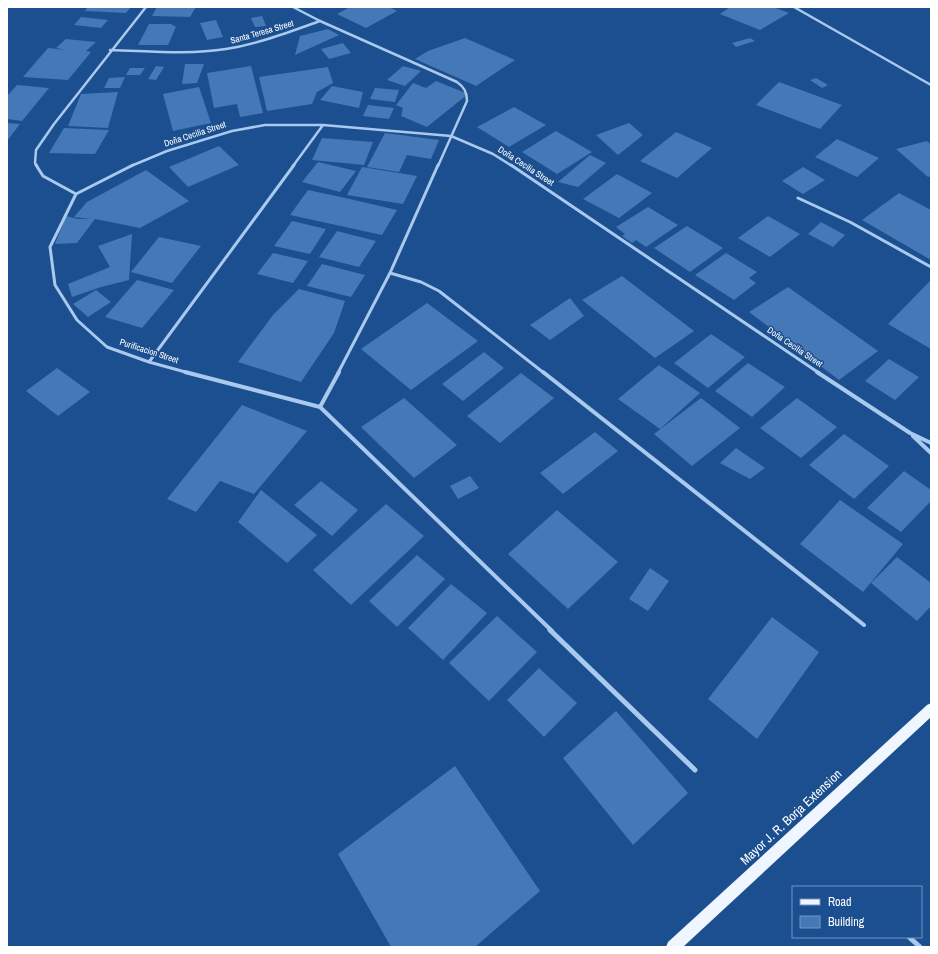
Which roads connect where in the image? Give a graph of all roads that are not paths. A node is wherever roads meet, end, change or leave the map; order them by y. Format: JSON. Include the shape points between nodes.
{"nodes":[{"id":1,"x":146,"y":7,"type":"edge"},
{"id":2,"x":293,"y":7,"type":"edge"},
{"id":3,"x":794,"y":7,"type":"edge"},
{"id":4,"x":320,"y":21,"type":"junction"},
{"id":5,"x":110,"y":50,"type":"junction"},
{"id":6,"x":931,"y":85,"type":"edge"},
{"id":7,"x":323,"y":126,"type":"junction"},
{"id":8,"x":450,"y":136,"type":"junction"},
{"id":9,"x":76,"y":194,"type":"junction"},
{"id":10,"x":798,"y":198,"type":"dead end"},
{"id":11,"x":931,"y":267,"type":"edge"},
{"id":12,"x":390,"y":273,"type":"junction"},
{"id":13,"x":149,"y":362,"type":"junction"},
{"id":14,"x":320,"y":407,"type":"junction"},
{"id":15,"x":910,"y":433,"type":"junction"},
{"id":16,"x":931,"y":443,"type":"edge"},
{"id":17,"x":931,"y":453,"type":"edge"},
{"id":18,"x":864,"y":625,"type":"dead end"},
{"id":19,"x":931,"y":709,"type":"edge"},
{"id":20,"x":695,"y":770,"type":"dead end"},
{"id":21,"x":910,"y":938,"type":"edge"},
{"id":22,"x":675,"y":945,"type":"edge"},
{"id":23,"x":920,"y":947,"type":"edge"}],
"edges":[{"from":1,"to":5,"type":"street"},
{"from":2,"to":4,"type":"street"},
{"from":3,"to":6,"type":"street"},
{"from":4,"to":5,"type":"street","name":"Santa Teresa Street","via":[[251,44],[226,49],[188,53]]},
{"from":4,"to":8,"type":"street","via":[[465,87],[468,101]]},
{"from":5,"to":9,"type":"street","via":[[36,150],[35,163],[43,176]]},
{"from":7,"to":8,"type":"street","name":"Doña Cecilia Street"},
{"from":7,"to":9,"type":"street","name":"Doña Cecilia Street","via":[[266,125],[232,131],[167,151],[128,167]]},
{"from":7,"to":13,"type":"street"},
{"from":8,"to":12,"type":"street"},
{"from":8,"to":15,"type":"street","name":"Doña Cecilia Street","via":[[493,154],[516,168]]},
{"from":9,"to":13,"type":"street","name":"Purificacion Street","via":[[50,248],[55,285],[77,320],[107,347]]},
{"from":10,"to":11,"type":"street","via":[[850,222]]},
{"from":12,"to":14,"type":"street"},
{"from":12,"to":18,"type":"street","via":[[421,282],[459,305]]},
{"from":13,"to":14,"type":"street","name":"Purificacion Street"},
{"from":14,"to":20,"type":"street"},
{"from":15,"to":16,"type":"street","name":"Doña Cecilia Street"},
{"from":15,"to":17,"type":"street","name":"Doña Cecilia Street"},
{"from":19,"to":22,"type":"main road","name":"Mayor J. R. Borja Extension"},
{"from":21,"to":23,"type":"street"}]}
